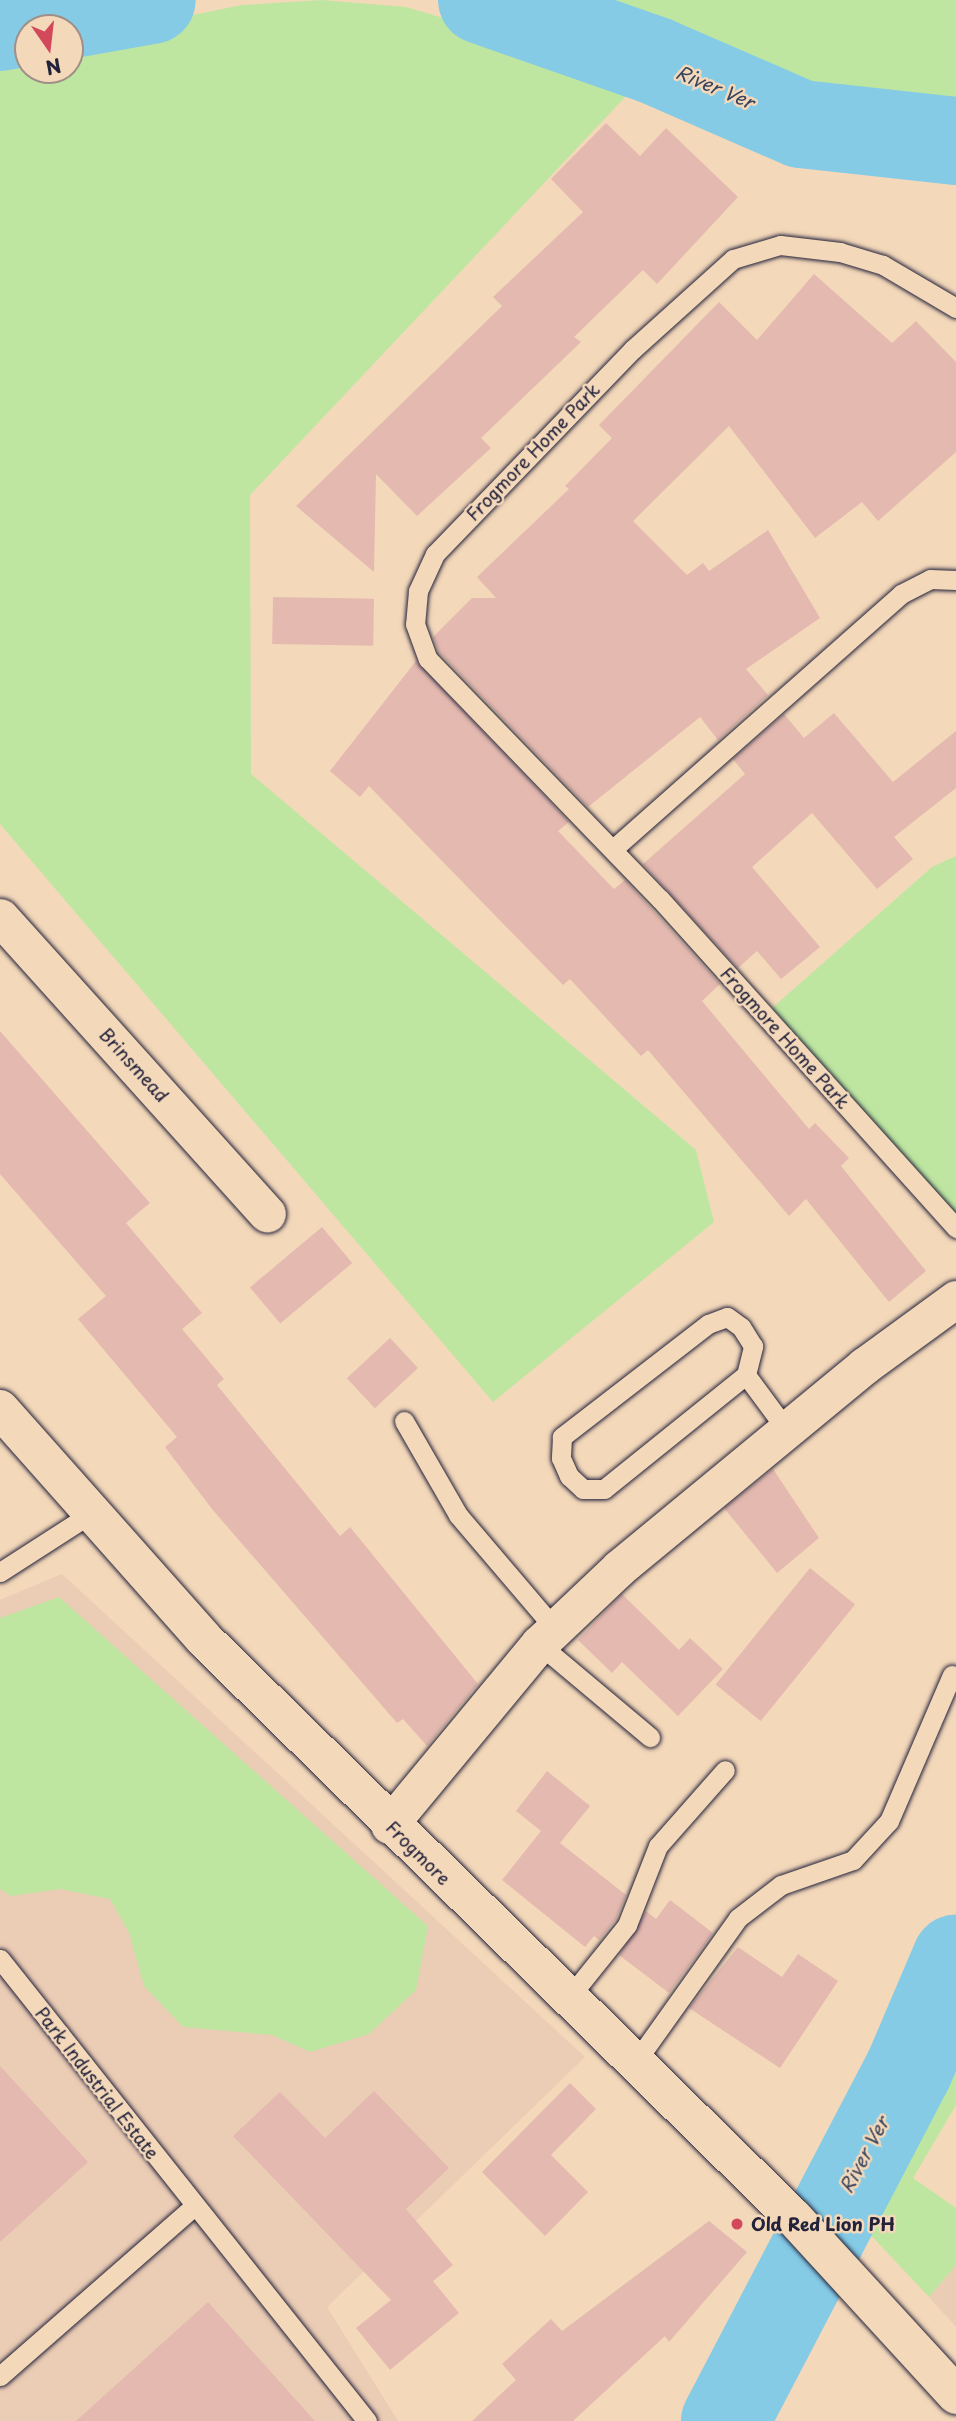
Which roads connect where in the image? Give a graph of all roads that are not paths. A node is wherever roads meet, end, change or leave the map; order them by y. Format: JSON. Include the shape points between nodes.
{"nodes":[{"id":1,"x":956,"y":308,"type":"edge"},
{"id":2,"x":956,"y":580,"type":"edge"},
{"id":3,"x":612,"y":849,"type":"junction"},
{"id":4,"x":0,"y":917,"type":"edge"},
{"id":5,"x":267,"y":1214,"type":"dead end"},
{"id":6,"x":956,"y":1228,"type":"edge"},
{"id":7,"x":956,"y":1299,"type":"edge"},
{"id":8,"x":746,"y":1376,"type":"junction"},
{"id":9,"x":0,"y":1409,"type":"edge"},
{"id":10,"x":404,"y":1421,"type":"dead end"},
{"id":11,"x":786,"y":1429,"type":"junction"},
{"id":12,"x":92,"y":1513,"type":"junction"},
{"id":13,"x":0,"y":1572,"type":"edge"},
{"id":14,"x":547,"y":1636,"type":"junction"},
{"id":15,"x":952,"y":1675,"type":"dead end"},
{"id":16,"x":650,"y":1737,"type":"dead end"},
{"id":17,"x":725,"y":1770,"type":"dead end"},
{"id":18,"x":389,"y":1825,"type":"junction"},
{"id":19,"x":0,"y":1959,"type":"edge"},
{"id":20,"x":567,"y":2000,"type":"junction"},
{"id":21,"x":634,"y":2064,"type":"junction"},
{"id":22,"x":194,"y":2206,"type":"junction"},
{"id":23,"x":0,"y":2376,"type":"edge"},
{"id":24,"x":954,"y":2389,"type":"edge"},
{"id":25,"x":368,"y":2421,"type":"edge"}],
"edges":[{"from":1,"to":3,"type":"lane","name":"Frogmore Home Park","via":[[883,265],[840,252],[780,245],[733,259],[633,349],[435,554],[418,591],[415,624],[428,659]]},
{"from":2,"to":3,"type":"lane","via":[[930,579],[901,594]]},
{"from":3,"to":6,"type":"lane","name":"Frogmore Home Park"},
{"from":4,"to":5,"type":"street","name":"Brinsmead"},
{"from":7,"to":11,"type":"street"},
{"from":8,"to":8,"type":"lane","via":[[604,1489],[583,1489],[569,1476],[561,1458],[562,1437],[708,1324],[727,1317],[741,1327],[753,1346]]},
{"from":8,"to":11,"type":"lane"},
{"from":9,"to":12,"type":"main road","name":"Frogmore"},
{"from":10,"to":14,"type":"lane","via":[[458,1515]]},
{"from":11,"to":14,"type":"street","via":[[619,1568]]},
{"from":12,"to":13,"type":"lane","via":[[56,1541]]},
{"from":12,"to":18,"type":"main road","name":"Frogmore","via":[[204,1639]]},
{"from":14,"to":16,"type":"lane"},
{"from":14,"to":18,"type":"street"},
{"from":15,"to":21,"type":"lane","via":[[889,1821],[853,1860],[781,1885],[738,1918]]},
{"from":17,"to":20,"type":"lane","via":[[658,1846],[627,1925]]},
{"from":18,"to":20,"type":"main road","name":"Frogmore"},
{"from":19,"to":22,"type":"lane","name":"Park Industrial Estate"},
{"from":20,"to":21,"type":"main road","name":"Frogmore"},
{"from":21,"to":24,"type":"main road","name":"Frogmore","via":[[794,2218]]},
{"from":22,"to":23,"type":"lane"},
{"from":22,"to":25,"type":"lane","name":"Park Industrial Estate"}]}
